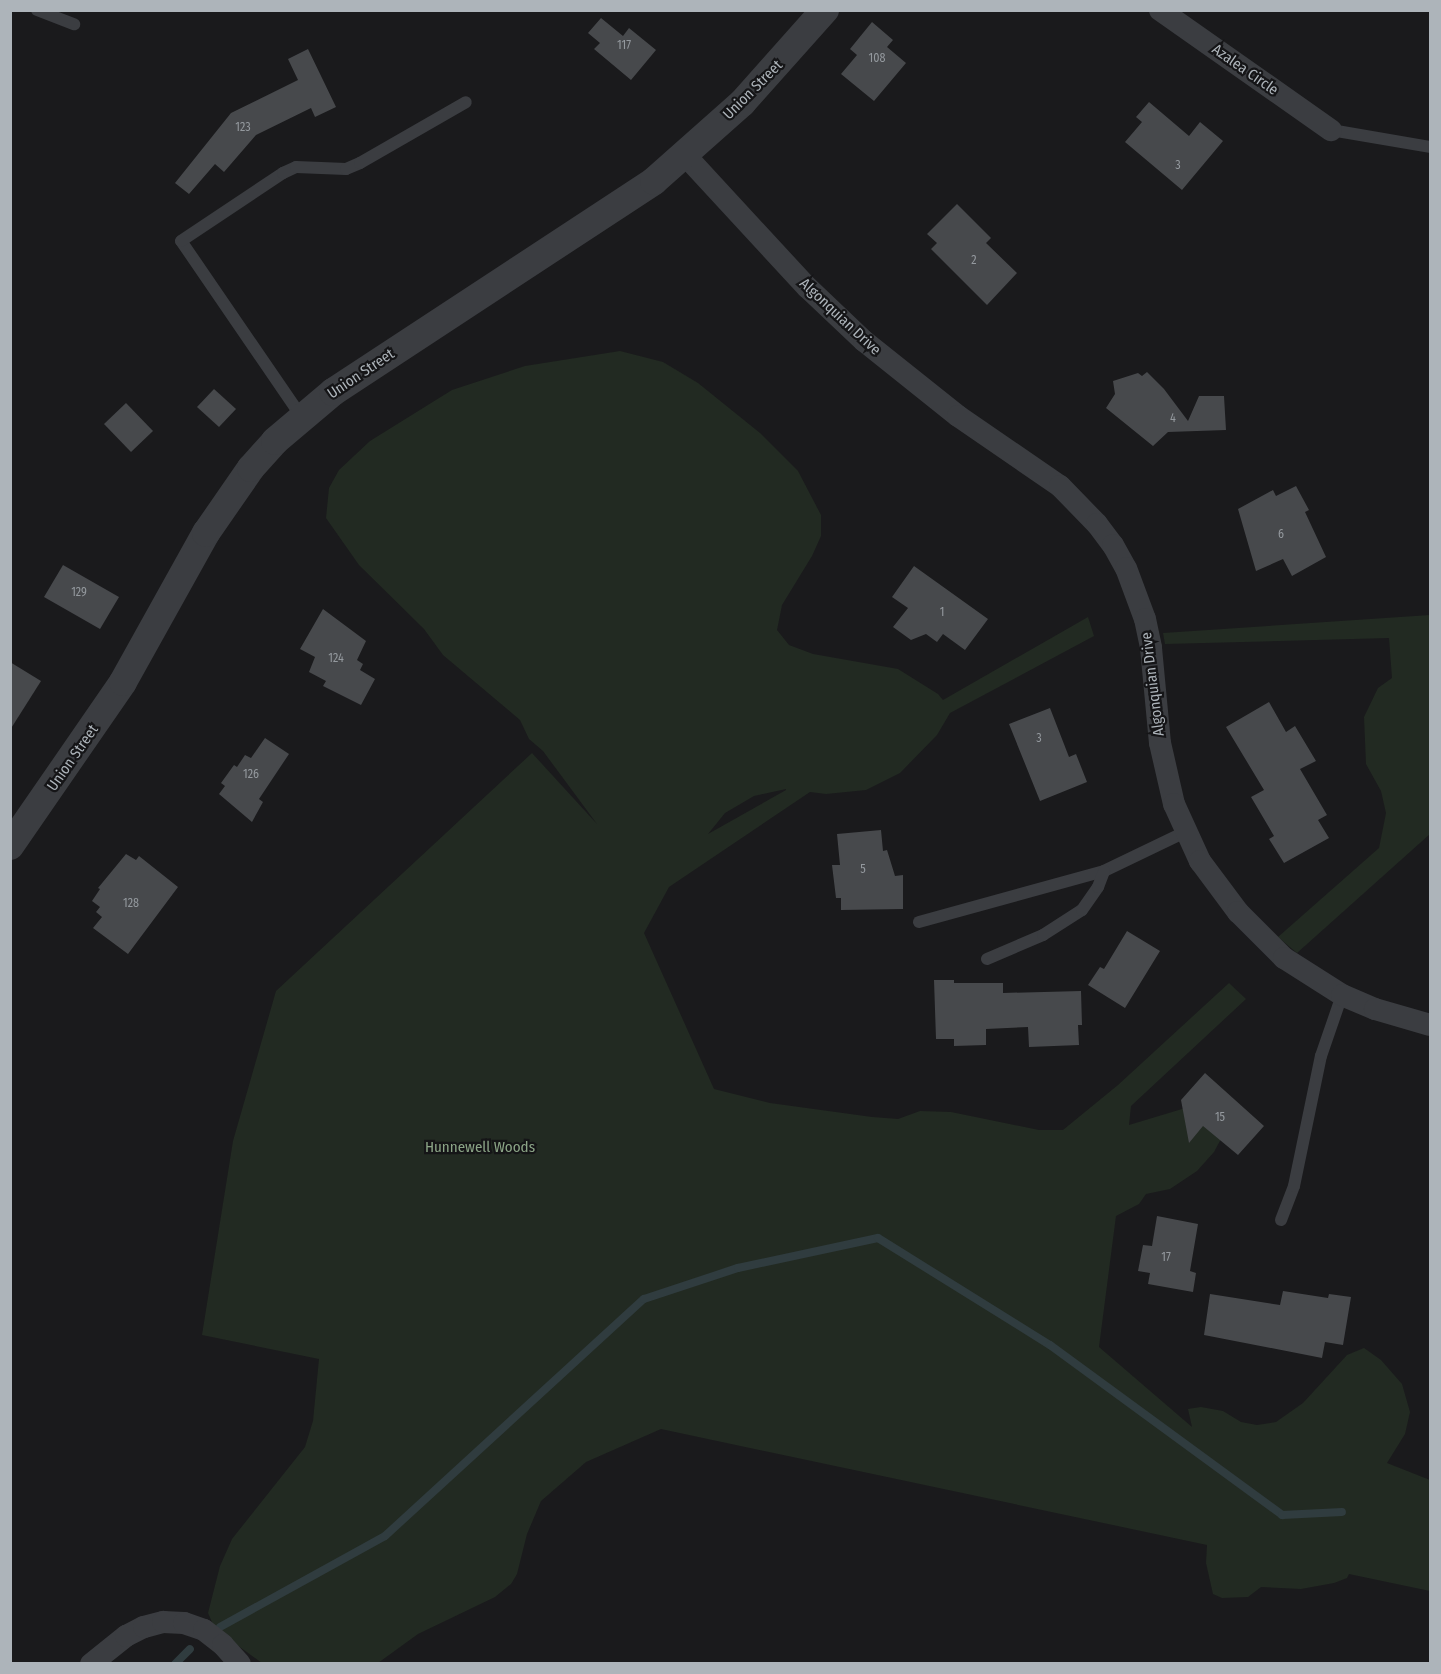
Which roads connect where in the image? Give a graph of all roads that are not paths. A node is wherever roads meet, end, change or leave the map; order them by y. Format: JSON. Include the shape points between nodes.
{"nodes":[{"id":1,"x":37,"y":10,"type":"edge"},
{"id":2,"x":825,"y":10,"type":"edge"},
{"id":3,"x":1160,"y":10,"type":"edge"},
{"id":4,"x":74,"y":24,"type":"dead end"},
{"id":5,"x":466,"y":102,"type":"dead end"},
{"id":6,"x":1331,"y":130,"type":"joint"},
{"id":7,"x":1431,"y":147,"type":"edge"},
{"id":8,"x":685,"y":155,"type":"junction"},
{"id":9,"x":301,"y":416,"type":"junction"},
{"id":10,"x":1185,"y":832,"type":"junction"},
{"id":11,"x":10,"y":846,"type":"edge"},
{"id":12,"x":1104,"y":871,"type":"junction"},
{"id":13,"x":919,"y":922,"type":"dead end"},
{"id":14,"x":987,"y":959,"type":"dead end"},
{"id":15,"x":1342,"y":995,"type":"junction"},
{"id":16,"x":1431,"y":1025,"type":"edge"},
{"id":17,"x":1281,"y":1220,"type":"dead end"},
{"id":18,"x":91,"y":1664,"type":"edge"},
{"id":19,"x":240,"y":1664,"type":"edge"}],
"edges":[{"from":1,"to":4,"type":"lane"},
{"from":2,"to":8,"type":"street","name":"Union Street","via":[[770,74]]},
{"from":3,"to":6,"type":"street","name":"Azalea Circle"},
{"from":5,"to":9,"type":"lane","via":[[346,169],[296,167],[283,173],[181,241]]},
{"from":6,"to":7,"type":"lane"},
{"from":8,"to":9,"type":"street","name":"Union Street","via":[[617,208],[365,370]]},
{"from":8,"to":10,"type":"street","name":"Algonquian Drive","via":[[807,287],[864,341],[958,416],[1060,486],[1113,545],[1145,619],[1165,773]]},
{"from":9,"to":11,"type":"street","name":"Union Street","via":[[257,461],[227,501],[107,708]]},
{"from":10,"to":12,"type":"lane"},
{"from":10,"to":15,"type":"street","name":"Algonquian Drive","via":[[1219,888],[1259,935],[1284,957]]},
{"from":12,"to":13,"type":"lane"},
{"from":12,"to":14,"type":"lane","via":[[1091,898],[1074,916],[1043,935]]},
{"from":15,"to":16,"type":"street","name":"Algonquian Drive","via":[[1375,1010]]},
{"from":15,"to":17,"type":"lane","via":[[1321,1056],[1294,1186]]},
{"from":18,"to":19,"type":"street","via":[[126,1636],[163,1622],[184,1623],[204,1630]]}]}
